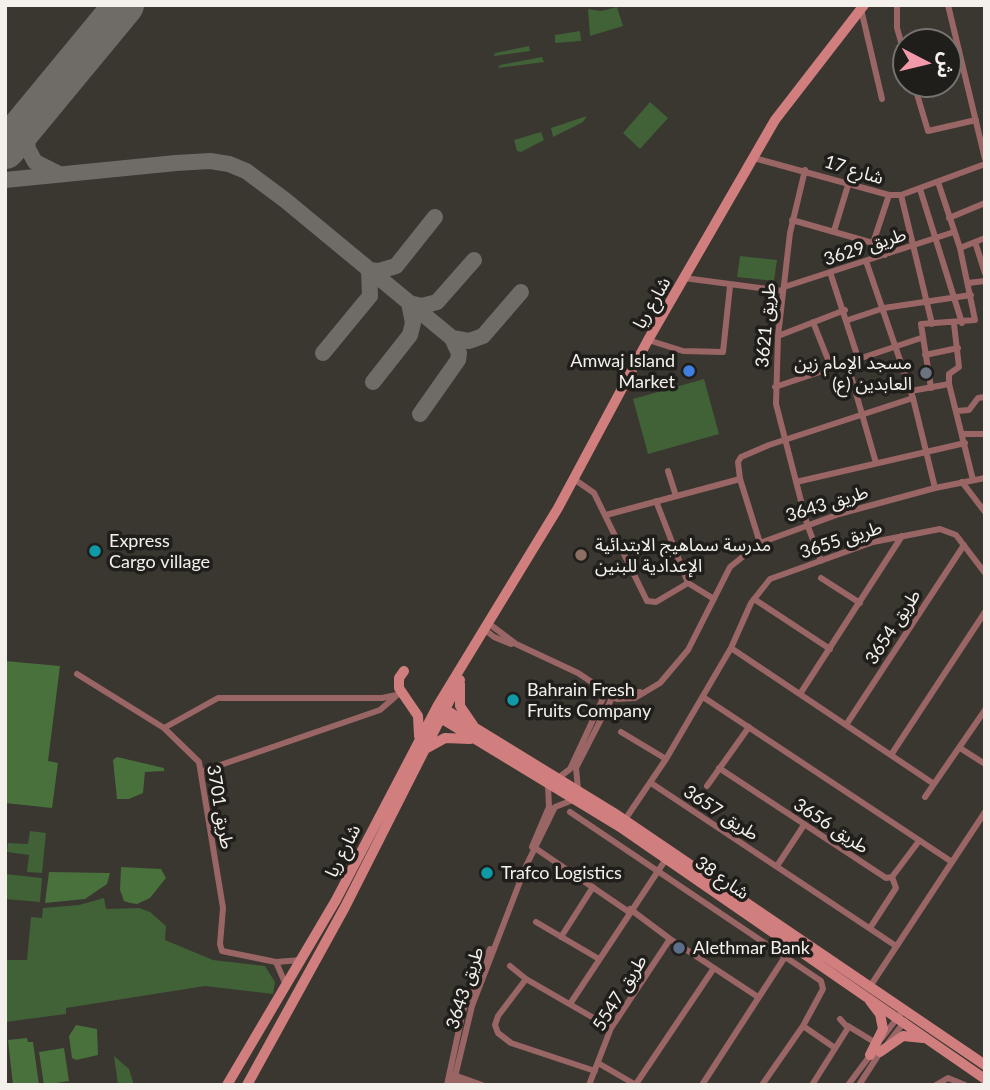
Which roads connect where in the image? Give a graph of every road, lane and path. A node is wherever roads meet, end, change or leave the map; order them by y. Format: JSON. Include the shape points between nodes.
{"nodes":[{"id":1,"x":897,"y":5,"type":"edge"},
{"id":2,"x":948,"y":5,"type":"edge"},
{"id":3,"x":863,"y":7,"type":"edge"},
{"id":4,"x":897,"y":28,"type":"edge"},
{"id":5,"x":918,"y":98,"type":"edge"},
{"id":6,"x":882,"y":99,"type":"dead end"},
{"id":7,"x":976,"y":120,"type":"junction"},
{"id":8,"x":754,"y":158,"type":"junction"},
{"id":9,"x":985,"y":162,"type":"edge"},
{"id":10,"x":805,"y":170,"type":"junction"},
{"id":11,"x":849,"y":182,"type":"junction"},
{"id":12,"x":938,"y":182,"type":"junction"},
{"id":13,"x":920,"y":189,"type":"junction"},
{"id":14,"x":889,"y":195,"type":"junction"},
{"id":15,"x":901,"y":195,"type":"junction"},
{"id":16,"x":985,"y":203,"type":"edge"},
{"id":17,"x":949,"y":218,"type":"junction"},
{"id":18,"x":792,"y":220,"type":"junction"},
{"id":19,"x":834,"y":231,"type":"junction"},
{"id":20,"x":954,"y":232,"type":"junction"},
{"id":21,"x":936,"y":238,"type":"junction"},
{"id":22,"x":985,"y":238,"type":"edge"},
{"id":23,"x":975,"y":242,"type":"junction"},
{"id":24,"x":873,"y":243,"type":"junction"},
{"id":25,"x":914,"y":246,"type":"junction"},
{"id":26,"x":960,"y":248,"type":"junction"},
{"id":27,"x":886,"y":255,"type":"junction"},
{"id":28,"x":866,"y":261,"type":"junction"},
{"id":29,"x":830,"y":272,"type":"junction"},
{"id":30,"x":985,"y":273,"type":"edge"},
{"id":31,"x":684,"y":278,"type":"junction"},
{"id":32,"x":985,"y":281,"type":"edge"},
{"id":33,"x":968,"y":283,"type":"junction"},
{"id":34,"x":730,"y":286,"type":"junction"},
{"id":35,"x":784,"y":289,"type":"junction"},
{"id":36,"x":971,"y":295,"type":"junction"},
{"id":37,"x":957,"y":299,"type":"junction"},
{"id":38,"x":928,"y":303,"type":"junction"},
{"id":39,"x":884,"y":308,"type":"junction"},
{"id":40,"x":845,"y":310,"type":"junction"},
{"id":41,"x":848,"y":320,"type":"junction"},
{"id":42,"x":813,"y":322,"type":"junction"},
{"id":43,"x":962,"y":323,"type":"junction"},
{"id":44,"x":932,"y":324,"type":"junction"},
{"id":45,"x":954,"y":324,"type":"junction"},
{"id":46,"x":778,"y":336,"type":"junction"},
{"id":47,"x":922,"y":338,"type":"junction"},
{"id":48,"x":648,"y":340,"type":"junction"},
{"id":49,"x":896,"y":347,"type":"junction"},
{"id":50,"x":957,"y":348,"type":"junction"},
{"id":51,"x":925,"y":355,"type":"junction"},
{"id":52,"x":858,"y":358,"type":"junction"},
{"id":53,"x":847,"y":362,"type":"junction"},
{"id":54,"x":831,"y":367,"type":"junction"},
{"id":55,"x":949,"y":384,"type":"junction"},
{"id":56,"x":775,"y":387,"type":"junction"},
{"id":57,"x":931,"y":388,"type":"junction"},
{"id":58,"x":912,"y":395,"type":"junction"},
{"id":59,"x":985,"y":397,"type":"edge"},
{"id":60,"x":957,"y":411,"type":"junction"},
{"id":61,"x":862,"y":415,"type":"junction"},
{"id":62,"x":962,"y":434,"type":"junction"},
{"id":63,"x":985,"y":434,"type":"edge"},
{"id":64,"x":784,"y":440,"type":"junction"},
{"id":65,"x":965,"y":443,"type":"junction"},
{"id":66,"x":926,"y":452,"type":"junction"},
{"id":67,"x":876,"y":463,"type":"junction"},
{"id":68,"x":668,"y":471,"type":"dead end"},
{"id":69,"x":740,"y":478,"type":"junction"},
{"id":70,"x":985,"y":478,"type":"edge"},
{"id":71,"x":574,"y":479,"type":"junction"},
{"id":72,"x":973,"y":480,"type":"junction"},
{"id":73,"x":796,"y":482,"type":"junction"},
{"id":74,"x":962,"y":482,"type":"junction"},
{"id":75,"x":935,"y":488,"type":"junction"},
{"id":76,"x":676,"y":496,"type":"junction"},
{"id":77,"x":656,"y":501,"type":"junction"},
{"id":78,"x":985,"y":512,"type":"edge"},
{"id":79,"x":606,"y":516,"type":"junction"},
{"id":80,"x":807,"y":524,"type":"junction"},
{"id":81,"x":902,"y":536,"type":"junction"},
{"id":82,"x":760,"y":543,"type":"junction"},
{"id":83,"x":964,"y":545,"type":"junction"},
{"id":84,"x":821,"y":561,"type":"junction"},
{"id":85,"x":985,"y":573,"type":"edge"},
{"id":86,"x":821,"y":578,"type":"dead end"},
{"id":87,"x":688,"y":583,"type":"junction"},
{"id":88,"x":714,"y":599,"type":"junction"},
{"id":89,"x":754,"y":599,"type":"junction"},
{"id":90,"x":860,"y":603,"type":"junction"},
{"id":91,"x":985,"y":612,"type":"edge"},
{"id":92,"x":486,"y":626,"type":"junction"},
{"id":93,"x":731,"y":648,"type":"junction"},
{"id":94,"x":830,"y":649,"type":"junction"},
{"id":95,"x":404,"y":671,"type":"dead end"},
{"id":96,"x":77,"y":674,"type":"dead end"},
{"id":97,"x":461,"y":677,"type":"junction"},
{"id":98,"x":606,"y":692,"type":"junction"},
{"id":99,"x":800,"y":694,"type":"junction"},
{"id":100,"x":398,"y":695,"type":"junction"},
{"id":101,"x":613,"y":696,"type":"junction"},
{"id":102,"x":703,"y":697,"type":"junction"},
{"id":103,"x":985,"y":710,"type":"edge"},
{"id":104,"x":439,"y":712,"type":"junction"},
{"id":105,"x":846,"y":725,"type":"junction"},
{"id":106,"x":749,"y":727,"type":"junction"},
{"id":107,"x":163,"y":728,"type":"junction"},
{"id":108,"x":621,"y":732,"type":"dead end"},
{"id":109,"x":479,"y":737,"type":"junction"},
{"id":110,"x":420,"y":747,"type":"junction"},
{"id":111,"x":960,"y":748,"type":"junction"},
{"id":112,"x":891,"y":755,"type":"junction"},
{"id":113,"x":666,"y":759,"type":"junction"},
{"id":114,"x":985,"y":764,"type":"edge"},
{"id":115,"x":719,"y":768,"type":"junction"},
{"id":116,"x":203,"y":771,"type":"junction"},
{"id":117,"x":551,"y":780,"type":"junction"},
{"id":118,"x":651,"y":783,"type":"junction"},
{"id":119,"x":934,"y":784,"type":"junction"},
{"id":120,"x":707,"y":786,"type":"dead end"},
{"id":121,"x":577,"y":795,"type":"junction"},
{"id":122,"x":925,"y":797,"type":"dead end"},
{"id":123,"x":570,"y":812,"type":"dead end"},
{"id":124,"x":985,"y":812,"type":"edge"},
{"id":125,"x":622,"y":823,"type":"junction"},
{"id":126,"x":804,"y":825,"type":"junction"},
{"id":127,"x":919,"y":841,"type":"junction"},
{"id":128,"x":536,"y":848,"type":"junction"},
{"id":129,"x":666,"y":859,"type":"junction"},
{"id":130,"x":952,"y":862,"type":"junction"},
{"id":131,"x":526,"y":866,"type":"junction"},
{"id":132,"x":777,"y":866,"type":"junction"},
{"id":133,"x":658,"y":870,"type":"junction"},
{"id":134,"x":892,"y":877,"type":"junction"},
{"id":135,"x":593,"y":887,"type":"junction"},
{"id":136,"x":630,"y":911,"type":"junction"},
{"id":137,"x":536,"y":922,"type":"dead end"},
{"id":138,"x":870,"y":929,"type":"junction"},
{"id":139,"x":561,"y":937,"type":"junction"},
{"id":140,"x":670,"y":939,"type":"junction"},
{"id":141,"x":792,"y":946,"type":"junction"},
{"id":142,"x":896,"y":946,"type":"junction"},
{"id":143,"x":785,"y":956,"type":"junction"},
{"id":144,"x":599,"y":959,"type":"junction"},
{"id":145,"x":301,"y":960,"type":"junction"},
{"id":146,"x":276,"y":962,"type":"junction"},
{"id":147,"x":510,"y":966,"type":"dead end"},
{"id":148,"x":714,"y":968,"type":"junction"},
{"id":149,"x":526,"y":979,"type":"junction"},
{"id":150,"x":286,"y":985,"type":"junction"},
{"id":151,"x":867,"y":989,"type":"junction"},
{"id":152,"x":758,"y":996,"type":"junction"},
{"id":153,"x":570,"y":1004,"type":"junction"},
{"id":154,"x":905,"y":1015,"type":"junction"},
{"id":155,"x":840,"y":1019,"type":"dead end"},
{"id":156,"x":803,"y":1026,"type":"junction"},
{"id":157,"x":848,"y":1026,"type":"junction"},
{"id":158,"x":611,"y":1028,"type":"junction"},
{"id":159,"x":930,"y":1040,"type":"junction"},
{"id":160,"x":835,"y":1048,"type":"junction"},
{"id":161,"x":875,"y":1050,"type":"junction"},
{"id":162,"x":598,"y":1063,"type":"junction"},
{"id":163,"x":985,"y":1065,"type":"edge"},
{"id":164,"x":595,"y":1071,"type":"junction"},
{"id":165,"x":985,"y":1079,"type":"edge"},
{"id":166,"x":452,"y":1080,"type":"edge"},
{"id":167,"x":704,"y":1083,"type":"edge"},
{"id":168,"x":227,"y":1085,"type":"edge"},
{"id":169,"x":247,"y":1085,"type":"edge"},
{"id":170,"x":468,"y":1085,"type":"edge"},
{"id":171,"x":482,"y":1085,"type":"edge"},
{"id":172,"x":589,"y":1085,"type":"edge"},
{"id":173,"x":636,"y":1085,"type":"edge"},
{"id":174,"x":712,"y":1085,"type":"edge"},
{"id":175,"x":762,"y":1085,"type":"edge"},
{"id":176,"x":812,"y":1085,"type":"edge"},
{"id":177,"x":848,"y":1085,"type":"edge"},
{"id":178,"x":859,"y":1085,"type":"edge"},
{"id":179,"x":936,"y":1085,"type":"edge"},
{"id":180,"x":965,"y":1085,"type":"edge"}],
"edges":[{"from":1,"to":4,"type":"street"},
{"from":2,"to":7,"type":"street"},
{"from":3,"to":6,"type":"street"},
{"from":3,"to":8,"type":"main road","name":"شارع ريا","via":[[788,101]]},
{"from":5,"to":7,"type":"street","via":[[928,131]]},
{"from":7,"to":9,"type":"street"},
{"from":8,"to":10,"type":"street","name":"شارع 17"},
{"from":8,"to":31,"type":"main road","name":"شارع ريا"},
{"from":9,"to":12,"type":"street","name":"شارع 17"},
{"from":10,"to":11,"type":"street","name":"شارع 17"},
{"from":10,"to":18,"type":"street","name":"طريق 3621"},
{"from":11,"to":14,"type":"street","name":"شارع 17"},
{"from":11,"to":19,"type":"street"},
{"from":12,"to":13,"type":"street","name":"شارع 17"},
{"from":12,"to":17,"type":"street"},
{"from":13,"to":15,"type":"street","name":"شارع 17"},
{"from":13,"to":21,"type":"street"},
{"from":14,"to":15,"type":"street","name":"شارع 17"},
{"from":14,"to":24,"type":"street"},
{"from":15,"to":25,"type":"street"},
{"from":16,"to":17,"type":"street"},
{"from":17,"to":20,"type":"street"},
{"from":18,"to":19,"type":"street"},
{"from":18,"to":35,"type":"street","name":"طريق 3621"},
{"from":19,"to":24,"type":"street"},
{"from":20,"to":21,"type":"street","name":"طريق 3629"},
{"from":20,"to":26,"type":"street"},
{"from":21,"to":25,"type":"street","name":"طريق 3629"},
{"from":21,"to":37,"type":"street"},
{"from":22,"to":23,"type":"street"},
{"from":23,"to":26,"type":"street"},
{"from":23,"to":30,"type":"street"},
{"from":24,"to":27,"type":"street"},
{"from":25,"to":27,"type":"street","name":"طريق 3629"},
{"from":25,"to":38,"type":"street"},
{"from":26,"to":33,"type":"street"},
{"from":27,"to":28,"type":"street","name":"طريق 3629"},
{"from":28,"to":29,"type":"street","name":"طريق 3629"},
{"from":28,"to":39,"type":"street"},
{"from":29,"to":35,"type":"street","name":"طريق 3629"},
{"from":29,"to":40,"type":"street"},
{"from":31,"to":34,"type":"street","name":"طريق 3629"},
{"from":31,"to":48,"type":"main road","name":"شارع ريا"},
{"from":32,"to":33,"type":"street"},
{"from":33,"to":36,"type":"street"},
{"from":34,"to":35,"type":"street","name":"طريق 3629"},
{"from":34,"to":48,"type":"street","via":[[723,352],[683,351]]},
{"from":35,"to":46,"type":"street","name":"طريق 3621"},
{"from":36,"to":37,"type":"street"},
{"from":36,"to":43,"type":"street","via":[[975,320]]},
{"from":37,"to":38,"type":"street"},
{"from":37,"to":43,"type":"street"},
{"from":38,"to":39,"type":"street"},
{"from":38,"to":44,"type":"street"},
{"from":39,"to":41,"type":"street"},
{"from":39,"to":49,"type":"street"},
{"from":40,"to":41,"type":"street"},
{"from":40,"to":42,"type":"street"},
{"from":41,"to":52,"type":"street"},
{"from":42,"to":46,"type":"street"},
{"from":42,"to":54,"type":"street"},
{"from":43,"to":45,"type":"street"},
{"from":44,"to":45,"type":"street"},
{"from":44,"to":47,"type":"street","via":[[920,324]]},
{"from":45,"to":50,"type":"street"},
{"from":46,"to":56,"type":"street","name":"طريق 3621"},
{"from":47,"to":49,"type":"street"},
{"from":47,"to":51,"type":"street"},
{"from":48,"to":71,"type":"main road","name":"شارع ريا"},
{"from":49,"to":52,"type":"street"},
{"from":49,"to":58,"type":"street"},
{"from":50,"to":51,"type":"street"},
{"from":50,"to":55,"type":"street","via":[[959,366],[949,374]]},
{"from":51,"to":57,"type":"street"},
{"from":52,"to":53,"type":"street"},
{"from":53,"to":54,"type":"street"},
{"from":53,"to":61,"type":"street"},
{"from":54,"to":56,"type":"street"},
{"from":55,"to":57,"type":"street"},
{"from":55,"to":60,"type":"street"},
{"from":56,"to":64,"type":"street","name":"طريق 3621"},
{"from":57,"to":58,"type":"street"},
{"from":58,"to":61,"type":"street"},
{"from":58,"to":66,"type":"street"},
{"from":59,"to":60,"type":"street","via":[[978,398],[970,410]]},
{"from":60,"to":62,"type":"street"},
{"from":61,"to":64,"type":"street"},
{"from":61,"to":67,"type":"street"},
{"from":62,"to":63,"type":"street"},
{"from":62,"to":65,"type":"street"},
{"from":64,"to":69,"type":"street","via":[[741,457]]},
{"from":64,"to":73,"type":"street","name":"طريق 3621"},
{"from":65,"to":66,"type":"street"},
{"from":65,"to":72,"type":"street"},
{"from":66,"to":67,"type":"street"},
{"from":66,"to":75,"type":"street"},
{"from":67,"to":73,"type":"street"},
{"from":68,"to":76,"type":"street"},
{"from":69,"to":76,"type":"street"},
{"from":69,"to":82,"type":"street"},
{"from":70,"to":72,"type":"street","name":"طريق 3643"},
{"from":71,"to":79,"type":"street","via":[[594,493]]},
{"from":71,"to":92,"type":"main road","name":"شارع ريا"},
{"from":72,"to":74,"type":"street","name":"طريق 3643"},
{"from":73,"to":80,"type":"street","name":"طريق 3621"},
{"from":74,"to":75,"type":"street","name":"طريق 3643"},
{"from":74,"to":78,"type":"street"},
{"from":75,"to":80,"type":"street","name":"طريق 3643"},
{"from":76,"to":77,"type":"street"},
{"from":77,"to":79,"type":"street"},
{"from":77,"to":87,"type":"street"},
{"from":79,"to":87,"type":"street","via":[[650,603]]},
{"from":80,"to":82,"type":"street","name":"طريق 3643"},
{"from":80,"to":84,"type":"street","name":"طريق 3621"},
{"from":81,"to":83,"type":"street","name":"طريق 3655","via":[[940,529],[956,535]]},
{"from":81,"to":84,"type":"street","name":"طريق 3655"},
{"from":81,"to":90,"type":"street"},
{"from":82,"to":88,"type":"street","name":"طريق 3643","via":[[730,567]]},
{"from":83,"to":85,"type":"street","name":"طريق 3655"},
{"from":83,"to":105,"type":"street","name":"طريق 3654"},
{"from":84,"to":89,"type":"street","name":"طريق 3655","via":[[770,579]]},
{"from":86,"to":90,"type":"street"},
{"from":87,"to":88,"type":"street"},
{"from":88,"to":101,"type":"street","name":"طريق 3643","via":[[688,650],[665,677],[639,697],[623,700]]},
{"from":89,"to":93,"type":"street","name":"طريق 3655"},
{"from":89,"to":94,"type":"street"},
{"from":90,"to":94,"type":"street"},
{"from":91,"to":112,"type":"street"},
{"from":92,"to":97,"type":"main road","name":"شارع ريا"},
{"from":92,"to":98,"type":"street","via":[[501,641],[578,673]]},
{"from":92,"to":104,"type":"main road","name":"شارع ريا"},
{"from":93,"to":99,"type":"street"},
{"from":93,"to":102,"type":"street","name":"طريق 3655"},
{"from":94,"to":99,"type":"street"},
{"from":95,"to":100,"type":"main road","via":[[398,680]]},
{"from":96,"to":107,"type":"street","name":"طريق 3701"},
{"from":97,"to":104,"type":"main road","name":"شارع ريا"},
{"from":97,"to":109,"type":"main road","via":[[460,706]]},
{"from":98,"to":101,"type":"street"},
{"from":98,"to":117,"type":"street","via":[[570,769]]},
{"from":99,"to":105,"type":"street"},
{"from":100,"to":107,"type":"street","via":[[218,698]]},
{"from":100,"to":110,"type":"main road","via":[[418,716]]},
{"from":100,"to":116,"type":"street","via":[[380,710]]},
{"from":101,"to":121,"type":"street","via":[[575,771]]},
{"from":102,"to":106,"type":"street","name":"طريق 3656"},
{"from":102,"to":113,"type":"street","name":"طريق 3655"},
{"from":103,"to":111,"type":"street"},
{"from":104,"to":109,"type":"main road","name":"شارع 38"},
{"from":104,"to":110,"type":"main road","name":"شارع ريا"},
{"from":105,"to":112,"type":"street"},
{"from":106,"to":115,"type":"street"},
{"from":106,"to":127,"type":"street","name":"طريق 3656"},
{"from":107,"to":116,"type":"street","name":"طريق 3701","via":[[193,754]]},
{"from":108,"to":113,"type":"street"},
{"from":109,"to":110,"type":"main road","via":[[446,738]]},
{"from":109,"to":117,"type":"main road","name":"شارع 38"},
{"from":110,"to":145,"type":"main road","name":"شارع ريا"},
{"from":110,"to":169,"type":"main road","name":"شارع ريا","via":[[345,906]]},
{"from":111,"to":114,"type":"street"},
{"from":111,"to":119,"type":"street"},
{"from":112,"to":119,"type":"street"},
{"from":113,"to":118,"type":"street","name":"طريق 3655"},
{"from":115,"to":120,"type":"street"},
{"from":115,"to":126,"type":"street","name":"طريق 3656"},
{"from":116,"to":146,"type":"street","name":"طريق 3701","via":[[223,908],[221,949]]},
{"from":117,"to":121,"type":"main road","name":"شارع 38"},
{"from":117,"to":131,"type":"street","name":"طريق 3643","via":[[549,807]]},
{"from":118,"to":125,"type":"street","name":"طريق 3655"},
{"from":118,"to":132,"type":"street","name":"طريق 3657"},
{"from":119,"to":122,"type":"street"},
{"from":121,"to":125,"type":"main road","name":"شارع 38"},
{"from":121,"to":128,"type":"street","name":"طريق 3643","via":[[555,807]]},
{"from":123,"to":133,"type":"street","name":"شارع 38"},
{"from":124,"to":130,"type":"street"},
{"from":125,"to":129,"type":"main road","name":"شارع 38"},
{"from":125,"to":151,"type":"main road","name":"شارع 38"},
{"from":126,"to":132,"type":"street"},
{"from":126,"to":134,"type":"street","name":"طريق 3656","via":[[883,876]]},
{"from":127,"to":130,"type":"street","name":"طريق 3656"},
{"from":127,"to":134,"type":"street"},
{"from":128,"to":131,"type":"street","name":"طريق 3643"},
{"from":128,"to":135,"type":"street"},
{"from":129,"to":133,"type":"street"},
{"from":129,"to":141,"type":"main road","name":"شارع 38"},
{"from":130,"to":142,"type":"street"},
{"from":131,"to":166,"type":"street","name":"طريق 3643","via":[[468,1016]]},
{"from":132,"to":138,"type":"street","name":"طريق 3657"},
{"from":133,"to":136,"type":"street"},
{"from":133,"to":143,"type":"street","name":"شارع 38"},
{"from":134,"to":138,"type":"street","via":[[895,891]]},
{"from":135,"to":136,"type":"street"},
{"from":135,"to":139,"type":"street"},
{"from":136,"to":140,"type":"street"},
{"from":136,"to":144,"type":"street"},
{"from":137,"to":139,"type":"street"},
{"from":138,"to":142,"type":"street","name":"طريق 3657"},
{"from":139,"to":144,"type":"street"},
{"from":140,"to":148,"type":"street"},
{"from":140,"to":158,"type":"street","name":"طريق 5547"},
{"from":141,"to":143,"type":"street"},
{"from":141,"to":151,"type":"main road","name":"شارع 38"},
{"from":142,"to":151,"type":"street"},
{"from":143,"to":152,"type":"street"},
{"from":143,"to":156,"type":"street","name":"شارع 38","via":[[823,985]]},
{"from":144,"to":153,"type":"street"},
{"from":145,"to":146,"type":"street","name":"طريق 3701"},
{"from":145,"to":150,"type":"main road","name":"شارع ريا"},
{"from":146,"to":150,"type":"street"},
{"from":147,"to":149,"type":"street"},
{"from":148,"to":152,"type":"street"},
{"from":148,"to":173,"type":"street"},
{"from":149,"to":153,"type":"street"},
{"from":149,"to":164,"type":"street","via":[[498,1016],[498,1033],[511,1043]]},
{"from":150,"to":168,"type":"main road","name":"شارع ريا"},
{"from":151,"to":154,"type":"main road","name":"شارع 38"},
{"from":151,"to":161,"type":"main road","via":[[882,1019]]},
{"from":152,"to":167,"type":"street"},
{"from":153,"to":158,"type":"street"},
{"from":154,"to":159,"type":"main road","name":"شارع 38"},
{"from":154,"to":161,"type":"street"},
{"from":154,"to":161,"type":"street"},
{"from":154,"to":163,"type":"main road","name":"شارع 38"},
{"from":155,"to":157,"type":"street"},
{"from":156,"to":160,"type":"street"},
{"from":156,"to":175,"type":"street"},
{"from":157,"to":160,"type":"street"},
{"from":157,"to":161,"type":"street"},
{"from":158,"to":162,"type":"street","name":"طريق 5547"},
{"from":159,"to":161,"type":"main road","via":[[903,1035]]},
{"from":159,"to":165,"type":"main road","name":"شارع 38"},
{"from":160,"to":176,"type":"street"},
{"from":161,"to":177,"type":"street"},
{"from":161,"to":178,"type":"street"},
{"from":162,"to":164,"type":"street","name":"طريق 5547"},
{"from":162,"to":173,"type":"street"},
{"from":164,"to":172,"type":"street","name":"طريق 5547"},
{"from":166,"to":170,"type":"street"},
{"from":166,"to":171,"type":"street"},
{"from":167,"to":174,"type":"street"},
{"from":179,"to":180,"type":"street","via":[[948,1078]]}]}
